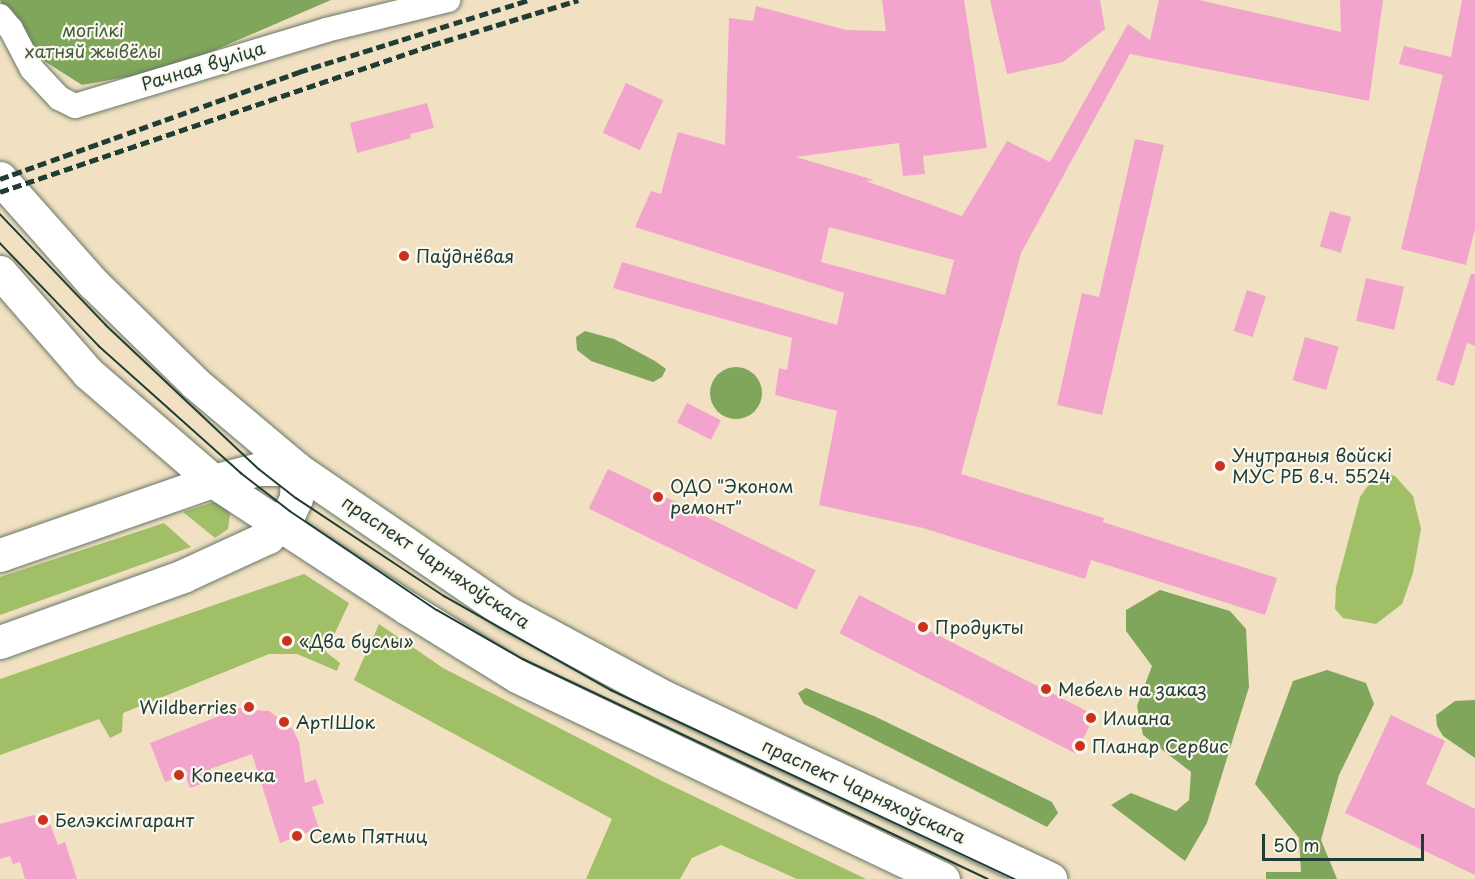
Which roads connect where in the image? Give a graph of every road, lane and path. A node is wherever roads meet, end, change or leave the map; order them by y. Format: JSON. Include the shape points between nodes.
{"nodes":[{"id":1,"x":448,"y":0,"type":"edge"},
{"id":2,"x":0,"y":16,"type":"edge"},
{"id":3,"x":0,"y":178,"type":"edge"},
{"id":4,"x":0,"y":272,"type":"edge"},
{"id":5,"x":297,"y":469,"type":"junction"},
{"id":6,"x":213,"y":481,"type":"junction"},
{"id":7,"x":281,"y":525,"type":"junction"},
{"id":8,"x":0,"y":555,"type":"edge"},
{"id":9,"x":0,"y":642,"type":"edge"},
{"id":10,"x":943,"y":879,"type":"edge"},
{"id":11,"x":1050,"y":879,"type":"edge"}],
"edges":[{"from":1,"to":2,"type":"street","name":"Рачная вуліца","via":[[281,43],[75,106],[59,98],[32,69]]},
{"from":3,"to":5,"type":"main road","name":"праспект Чарняхоўскага","via":[[93,283],[195,383]]},
{"from":4,"to":6,"type":"main road","via":[[88,373]]},
{"from":5,"to":6,"type":"main road","via":[[259,469]]},
{"from":5,"to":7,"type":"main road","via":[[296,498]]},
{"from":5,"to":11,"type":"main road","name":"праспект Чарняхоўскага","via":[[506,612],[664,697]]},
{"from":6,"to":7,"type":"main road"},
{"from":6,"to":8,"type":"main road"},
{"from":7,"to":9,"type":"main road","via":[[268,537],[221,560]]},
{"from":7,"to":10,"type":"main road","via":[[517,676]]}]}
